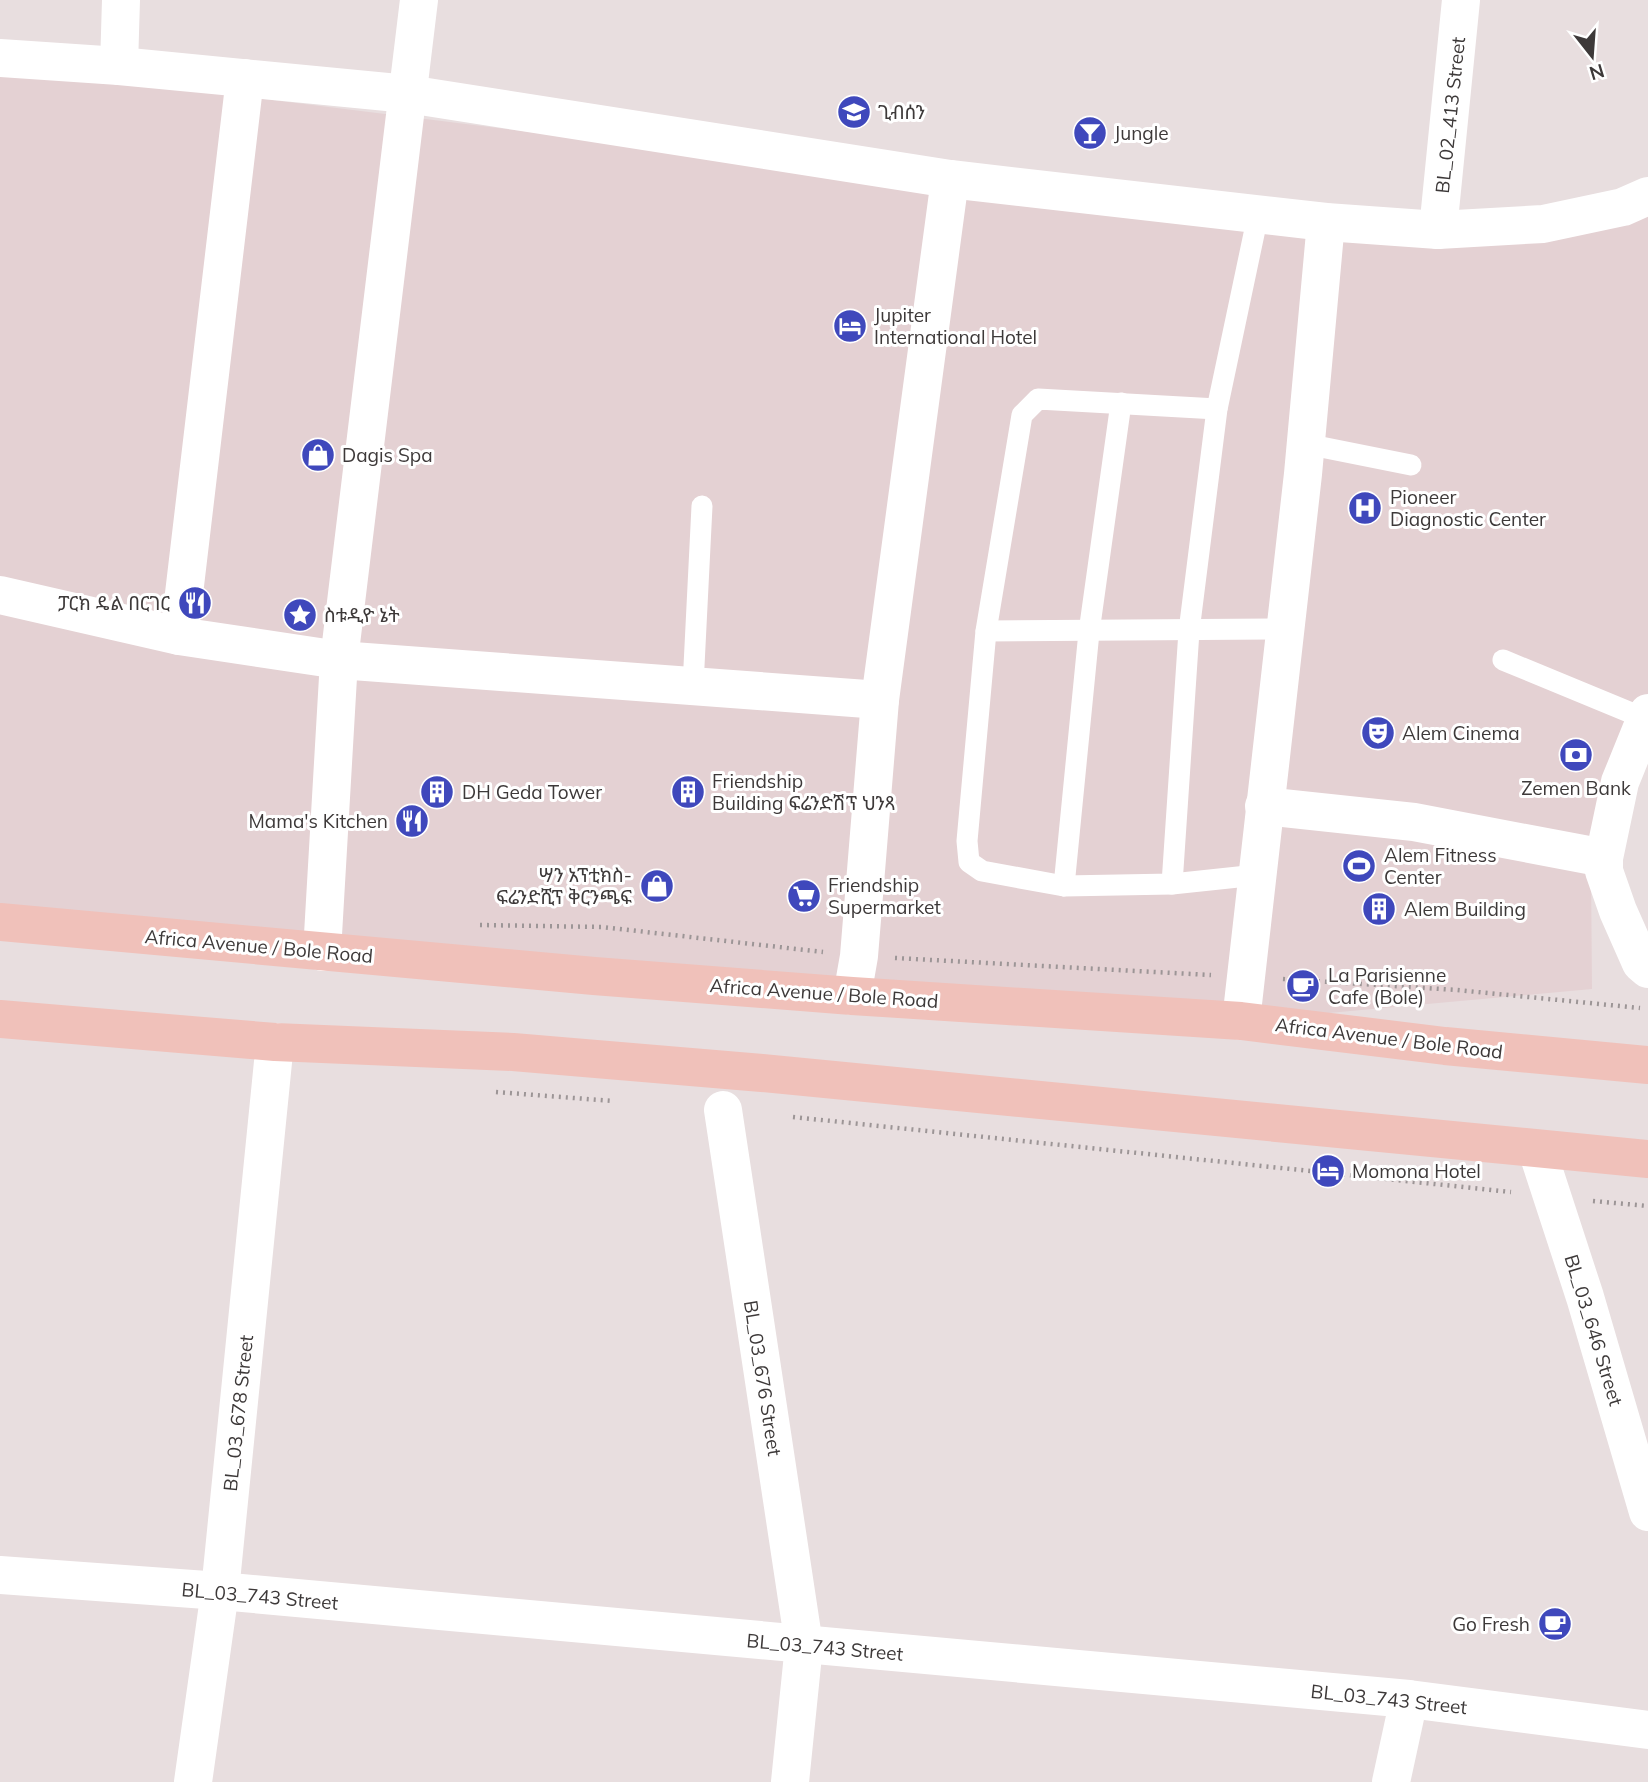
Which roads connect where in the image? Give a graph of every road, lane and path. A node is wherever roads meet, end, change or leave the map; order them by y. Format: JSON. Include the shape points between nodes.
{"nodes":[{"id":1,"x":121,"y":0,"type":"edge"},
{"id":2,"x":419,"y":0,"type":"edge"},
{"id":3,"x":1461,"y":0,"type":"edge"},
{"id":4,"x":0,"y":58,"type":"edge"},
{"id":5,"x":119,"y":66,"type":"junction"},
{"id":6,"x":245,"y":78,"type":"junction"},
{"id":7,"x":408,"y":94,"type":"junction"},
{"id":8,"x":950,"y":179,"type":"junction"},
{"id":9,"x":1648,"y":197,"type":"edge"},
{"id":10,"x":1258,"y":215,"type":"junction"},
{"id":11,"x":1326,"y":222,"type":"junction"},
{"id":12,"x":1438,"y":230,"type":"junction"},
{"id":13,"x":1121,"y":403,"type":"junction"},
{"id":14,"x":1217,"y":410,"type":"junction"},
{"id":15,"x":1306,"y":444,"type":"junction"},
{"id":16,"x":1411,"y":465,"type":"dead end"},
{"id":17,"x":702,"y":506,"type":"dead end"},
{"id":18,"x":0,"y":595,"type":"edge"},
{"id":19,"x":1284,"y":629,"type":"junction"},
{"id":20,"x":986,"y":631,"type":"junction"},
{"id":21,"x":1189,"y":631,"type":"junction"},
{"id":22,"x":1089,"y":632,"type":"junction"},
{"id":23,"x":179,"y":636,"type":"junction"},
{"id":24,"x":339,"y":660,"type":"junction"},
{"id":25,"x":1503,"y":660,"type":"dead end"},
{"id":26,"x":694,"y":686,"type":"junction"},
{"id":27,"x":880,"y":700,"type":"junction"},
{"id":28,"x":1647,"y":716,"type":"edge"},
{"id":29,"x":1264,"y":806,"type":"junction"},
{"id":30,"x":1604,"y":858,"type":"junction"},
{"id":31,"x":1257,"y":876,"type":"junction"},
{"id":32,"x":1172,"y":884,"type":"junction"},
{"id":33,"x":1064,"y":887,"type":"junction"},
{"id":34,"x":0,"y":922,"type":"edge"},
{"id":35,"x":321,"y":951,"type":"junction"},
{"id":36,"x":1648,"y":969,"type":"edge"},
{"id":37,"x":852,"y":996,"type":"junction"},
{"id":38,"x":0,"y":1019,"type":"edge"},
{"id":39,"x":1241,"y":1021,"type":"junction"},
{"id":40,"x":275,"y":1042,"type":"junction"},
{"id":41,"x":1648,"y":1065,"type":"edge"},
{"id":42,"x":486,"y":1091,"type":"dead end"},
{"id":43,"x":618,"y":1102,"type":"dead end"},
{"id":44,"x":723,"y":1110,"type":"dead end"},
{"id":45,"x":787,"y":1116,"type":"dead end"},
{"id":46,"x":1537,"y":1150,"type":"junction"},
{"id":47,"x":1648,"y":1159,"type":"edge"},
{"id":48,"x":1552,"y":1197,"type":"junction"},
{"id":49,"x":1648,"y":1206,"type":"edge"},
{"id":50,"x":1648,"y":1512,"type":"edge"},
{"id":51,"x":0,"y":1575,"type":"edge"},
{"id":52,"x":220,"y":1591,"type":"junction"},
{"id":53,"x":804,"y":1645,"type":"junction"},
{"id":54,"x":1409,"y":1699,"type":"junction"},
{"id":55,"x":1648,"y":1730,"type":"edge"},
{"id":56,"x":193,"y":1782,"type":"edge"},
{"id":57,"x":790,"y":1782,"type":"edge"},
{"id":58,"x":1391,"y":1782,"type":"edge"}],
"edges":[{"from":1,"to":5,"type":"street"},
{"from":2,"to":7,"type":"street"},
{"from":3,"to":12,"type":"street","name":"BL_02_413 Street"},
{"from":4,"to":5,"type":"street"},
{"from":5,"to":6,"type":"street"},
{"from":6,"to":7,"type":"street"},
{"from":6,"to":23,"type":"street"},
{"from":7,"to":8,"type":"street"},
{"from":7,"to":24,"type":"street"},
{"from":8,"to":10,"type":"street"},
{"from":8,"to":27,"type":"street"},
{"from":9,"to":12,"type":"street","via":[[1543,224]]},
{"from":10,"to":11,"type":"street"},
{"from":10,"to":14,"type":"lane"},
{"from":11,"to":12,"type":"street"},
{"from":11,"to":15,"type":"street"},
{"from":13,"to":14,"type":"lane"},
{"from":13,"to":20,"type":"lane","via":[[1038,399],[1022,415]]},
{"from":13,"to":22,"type":"lane"},
{"from":14,"to":21,"type":"lane"},
{"from":15,"to":16,"type":"lane"},
{"from":15,"to":19,"type":"street"},
{"from":17,"to":26,"type":"lane"},
{"from":18,"to":23,"type":"street"},
{"from":19,"to":21,"type":"lane"},
{"from":19,"to":29,"type":"street"},
{"from":20,"to":22,"type":"lane"},
{"from":20,"to":33,"type":"lane","via":[[967,841],[969,862],[982,871]]},
{"from":21,"to":22,"type":"lane"},
{"from":21,"to":32,"type":"lane"},
{"from":22,"to":33,"type":"lane"},
{"from":23,"to":24,"type":"street"},
{"from":24,"to":26,"type":"street"},
{"from":24,"to":35,"type":"street"},
{"from":25,"to":28,"type":"lane"},
{"from":26,"to":27,"type":"street"},
{"from":27,"to":37,"type":"street"},
{"from":28,"to":30,"type":"street","via":[[1620,782]]},
{"from":29,"to":30,"type":"street","via":[[1414,822]]},
{"from":29,"to":31,"type":"street"},
{"from":30,"to":36,"type":"street","via":[[1618,911],[1640,963]]},
{"from":31,"to":32,"type":"lane"},
{"from":31,"to":39,"type":"street"},
{"from":32,"to":33,"type":"lane"},
{"from":34,"to":35,"type":"main road","name":"Africa Avenue / Bole Road"},
{"from":35,"to":37,"type":"main road","name":"Africa Avenue / Bole Road"},
{"from":37,"to":39,"type":"main road","name":"Africa Avenue / Bole Road"},
{"from":38,"to":40,"type":"main road"},
{"from":39,"to":41,"type":"main road","name":"Africa Avenue / Bole Road"},
{"from":40,"to":46,"type":"main road","via":[[513,1052],[748,1072],[1435,1136]]},
{"from":40,"to":52,"type":"street","name":"BL_03_678 Street"},
{"from":42,"to":43,"type":"path"},
{"from":44,"to":53,"type":"street","name":"BL_03_676 Street"},
{"from":45,"to":48,"type":"path"},
{"from":46,"to":47,"type":"main road"},
{"from":46,"to":48,"type":"street","name":"BL_03_646 Street"},
{"from":48,"to":49,"type":"path"},
{"from":48,"to":50,"type":"street","name":"BL_03_646 Street"},
{"from":51,"to":52,"type":"street","name":"BL_03_743 Street"},
{"from":52,"to":53,"type":"street","name":"BL_03_743 Street"},
{"from":52,"to":56,"type":"street","name":"BL_03_678 Street"},
{"from":53,"to":54,"type":"street","name":"BL_03_743 Street"},
{"from":53,"to":57,"type":"street","name":"BL_03_676 Street"},
{"from":54,"to":55,"type":"street","name":"BL_03_743 Street"},
{"from":54,"to":58,"type":"street"}]}
